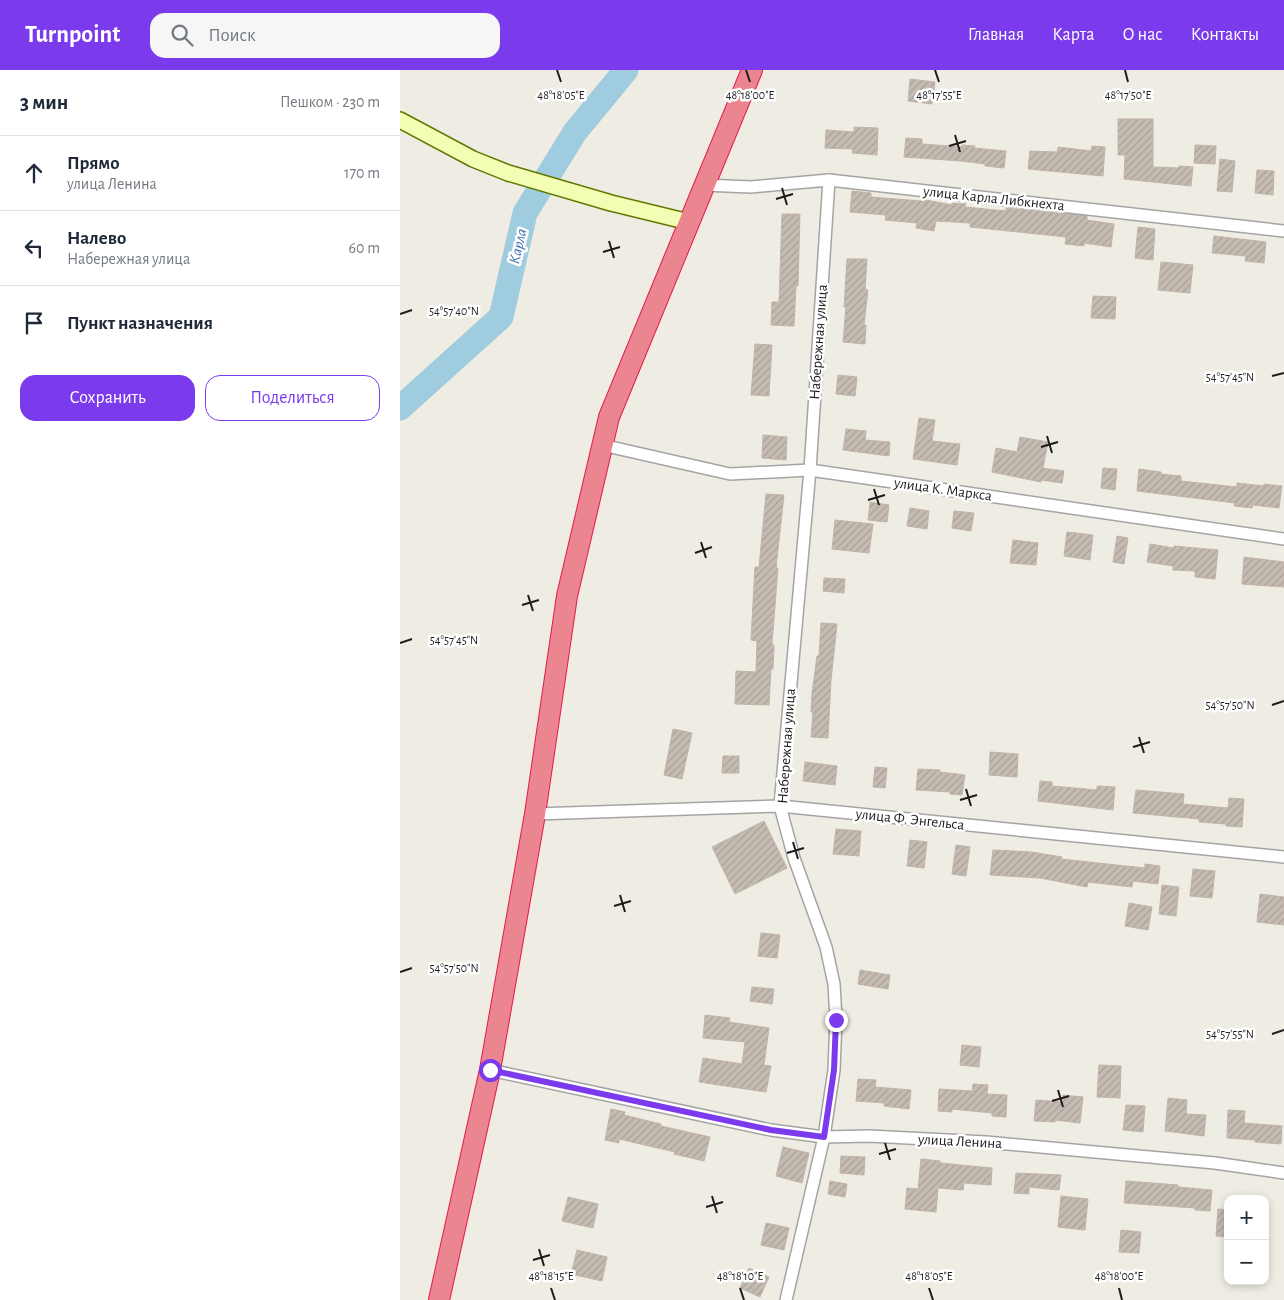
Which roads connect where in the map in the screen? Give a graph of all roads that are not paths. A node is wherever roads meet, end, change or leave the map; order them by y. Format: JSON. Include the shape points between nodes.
{"nodes":[{"id":1,"x":752,"y":70,"type":"edge"},
{"id":2,"x":400,"y":120,"type":"edge"},
{"id":3,"x":829,"y":180,"type":"junction"},
{"id":4,"x":703,"y":184,"type":"junction"},
{"id":5,"x":689,"y":222,"type":"junction"},
{"id":6,"x":1284,"y":231,"type":"edge"},
{"id":7,"x":602,"y":445,"type":"junction"},
{"id":8,"x":810,"y":470,"type":"junction"},
{"id":9,"x":1284,"y":539,"type":"edge"},
{"id":10,"x":780,"y":806,"type":"junction"},
{"id":11,"x":535,"y":814,"type":"junction"},
{"id":12,"x":1284,"y":857,"type":"edge"},
{"id":13,"x":490,"y":1070,"type":"junction"},
{"id":14,"x":824,"y":1137,"type":"junction"},
{"id":15,"x":1284,"y":1173,"type":"edge"},
{"id":16,"x":439,"y":1300,"type":"edge"},
{"id":17,"x":786,"y":1300,"type":"edge"}],
"edges":[{"from":1,"to":4,"type":"highway"},
{"from":2,"to":5,"type":"street","via":[[473,159],[508,173]]},
{"from":3,"to":4,"type":"street","name":"улица Карла Либкнехта","via":[[751,186]]},
{"from":3,"to":6,"type":"street","name":"улица Карла Либкнехта"},
{"from":3,"to":8,"type":"street","name":"Набережная улица"},
{"from":4,"to":5,"type":"highway"},
{"from":5,"to":7,"type":"highway","via":[[609,417]]},
{"from":7,"to":8,"type":"street","name":"улица К. Маркса","via":[[730,474]]},
{"from":7,"to":11,"type":"highway","via":[[567,596]]},
{"from":8,"to":9,"type":"street","name":"улица К. Маркса"},
{"from":8,"to":10,"type":"street","name":"Набережная улица"},
{"from":10,"to":11,"type":"street","name":"улица Ф. Энгельса"},
{"from":10,"to":12,"type":"street","name":"улица Ф. Энгельса"},
{"from":10,"to":14,"type":"street","name":"Набережная улица","via":[[794,858],[826,948],[834,984],[834,1070]]},
{"from":11,"to":13,"type":"highway"},
{"from":13,"to":14,"type":"street","name":"улица Ленина","via":[[771,1130]]},
{"from":13,"to":16,"type":"highway"},
{"from":14,"to":15,"type":"street","name":"улица Ленина","via":[[986,1142],[1215,1163]]},
{"from":14,"to":17,"type":"street","name":"Набережная улица"}]}
